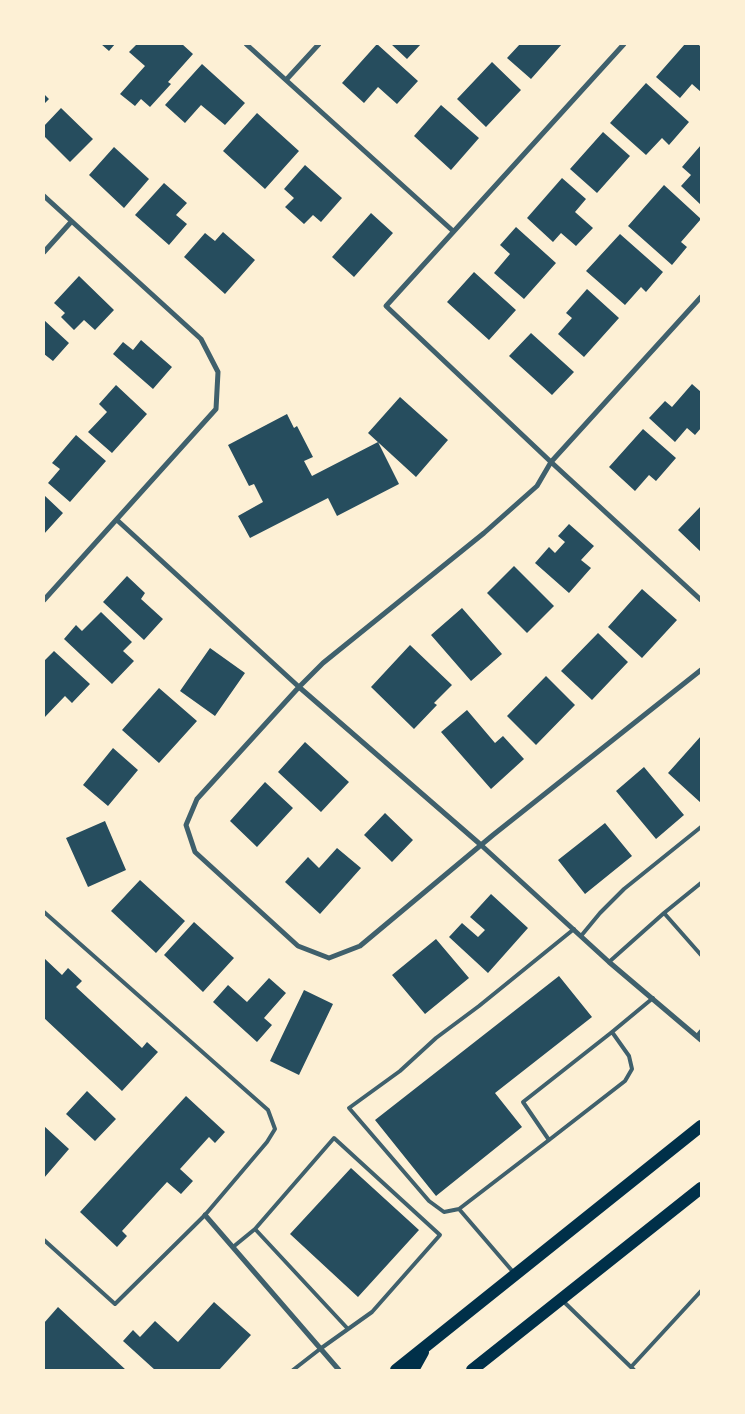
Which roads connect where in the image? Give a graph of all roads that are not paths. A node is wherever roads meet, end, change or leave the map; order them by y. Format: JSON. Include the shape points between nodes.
{"nodes":[{"id":1,"x":246,"y":44,"type":"edge"},
{"id":2,"x":319,"y":44,"type":"edge"},
{"id":3,"x":624,"y":44,"type":"edge"},
{"id":4,"x":286,"y":80,"type":"junction"},
{"id":5,"x":44,"y":196,"type":"edge"},
{"id":6,"x":71,"y":222,"type":"junction"},
{"id":7,"x":453,"y":230,"type":"junction"},
{"id":8,"x":44,"y":252,"type":"edge"},
{"id":9,"x":701,"y":297,"type":"edge"},
{"id":10,"x":550,"y":462,"type":"junction"},
{"id":11,"x":117,"y":520,"type":"junction"},
{"id":12,"x":44,"y":600,"type":"edge"},
{"id":13,"x":701,"y":600,"type":"edge"},
{"id":14,"x":701,"y":670,"type":"edge"},
{"id":15,"x":299,"y":687,"type":"junction"},
{"id":16,"x":701,"y":827,"type":"edge"},
{"id":17,"x":481,"y":845,"type":"junction"},
{"id":18,"x":701,"y":883,"type":"edge"},
{"id":19,"x":44,"y":912,"type":"edge"},
{"id":20,"x":664,"y":913,"type":"junction"},
{"id":21,"x":574,"y":929,"type":"junction"},
{"id":22,"x":581,"y":936,"type":"junction"},
{"id":23,"x":701,"y":955,"type":"edge"},
{"id":24,"x":609,"y":962,"type":"junction"},
{"id":25,"x":652,"y":998,"type":"junction"},
{"id":26,"x":701,"y":1031,"type":"edge"},
{"id":27,"x":612,"y":1032,"type":"junction"},
{"id":28,"x":696,"y":1036,"type":"junction"},
{"id":29,"x":701,"y":1040,"type":"edge"},
{"id":30,"x":701,"y":1126,"type":"edge"},
{"id":31,"x":549,"y":1140,"type":"junction"},
{"id":32,"x":701,"y":1188,"type":"edge"},
{"id":33,"x":459,"y":1209,"type":"junction"},
{"id":34,"x":205,"y":1214,"type":"junction"},
{"id":35,"x":255,"y":1229,"type":"junction"},
{"id":36,"x":44,"y":1240,"type":"edge"},
{"id":37,"x":233,"y":1247,"type":"junction"},
{"id":38,"x":515,"y":1275,"type":"junction"},
{"id":39,"x":701,"y":1291,"type":"edge"},
{"id":40,"x":561,"y":1300,"type":"junction"},
{"id":41,"x":348,"y":1329,"type":"junction"},
{"id":42,"x":427,"y":1345,"type":"junction"},
{"id":43,"x":320,"y":1349,"type":"junction"},
{"id":44,"x":633,"y":1369,"type":"edge"},
{"id":45,"x":293,"y":1370,"type":"edge"},
{"id":46,"x":339,"y":1370,"type":"edge"},
{"id":47,"x":396,"y":1370,"type":"edge"},
{"id":48,"x":413,"y":1370,"type":"edge"},
{"id":49,"x":472,"y":1370,"type":"edge"}],
"edges":[{"from":1,"to":4,"type":"street"},
{"from":2,"to":4,"type":"street"},
{"from":3,"to":7,"type":"street"},
{"from":4,"to":7,"type":"street"},
{"from":5,"to":6,"type":"street"},
{"from":6,"to":8,"type":"street"},
{"from":6,"to":11,"type":"street","via":[[201,338],[218,372],[216,409]]},
{"from":7,"to":10,"type":"street","via":[[386,306]]},
{"from":9,"to":10,"type":"street"},
{"from":10,"to":13,"type":"street"},
{"from":10,"to":15,"type":"street","via":[[537,486]]},
{"from":11,"to":12,"type":"street"},
{"from":11,"to":15,"type":"street"},
{"from":14,"to":17,"type":"street"},
{"from":15,"to":17,"type":"street"},
{"from":15,"to":17,"type":"street","via":[[197,799],[186,825],[195,852],[298,946],[329,958],[360,946]]},
{"from":16,"to":22,"type":"lane","via":[[624,889]]},
{"from":17,"to":21,"type":"street"},
{"from":18,"to":20,"type":"lane"},
{"from":19,"to":34,"type":"lane","via":[[268,1110],[275,1129]]},
{"from":20,"to":23,"type":"lane"},
{"from":20,"to":24,"type":"lane"},
{"from":21,"to":22,"type":"street"},
{"from":21,"to":33,"type":"lane","via":[[436,1038],[400,1071],[349,1108],[429,1201],[444,1212]]},
{"from":22,"to":24,"type":"street"},
{"from":24,"to":25,"type":"street"},
{"from":25,"to":27,"type":"lane"},
{"from":25,"to":28,"type":"street"},
{"from":26,"to":28,"type":"lane"},
{"from":27,"to":31,"type":"lane","via":[[629,1056],[632,1069],[625,1081]]},
{"from":27,"to":31,"type":"lane","via":[[523,1102]]},
{"from":28,"to":29,"type":"street"},
{"from":30,"to":38,"type":"main road"},
{"from":31,"to":33,"type":"lane"},
{"from":32,"to":40,"type":"main road"},
{"from":33,"to":38,"type":"lane"},
{"from":34,"to":36,"type":"lane","via":[[115,1304]]},
{"from":34,"to":37,"type":"street"},
{"from":35,"to":37,"type":"lane"},
{"from":35,"to":41,"type":"lane"},
{"from":35,"to":41,"type":"lane","via":[[334,1138],[440,1235],[372,1312]]},
{"from":37,"to":43,"type":"street"},
{"from":38,"to":42,"type":"main road"},
{"from":39,"to":44,"type":"lane"},
{"from":40,"to":44,"type":"lane"},
{"from":40,"to":49,"type":"main road"},
{"from":41,"to":43,"type":"lane"},
{"from":42,"to":47,"type":"main road"},
{"from":42,"to":48,"type":"main road"},
{"from":43,"to":45,"type":"lane"},
{"from":43,"to":46,"type":"street"}]}
